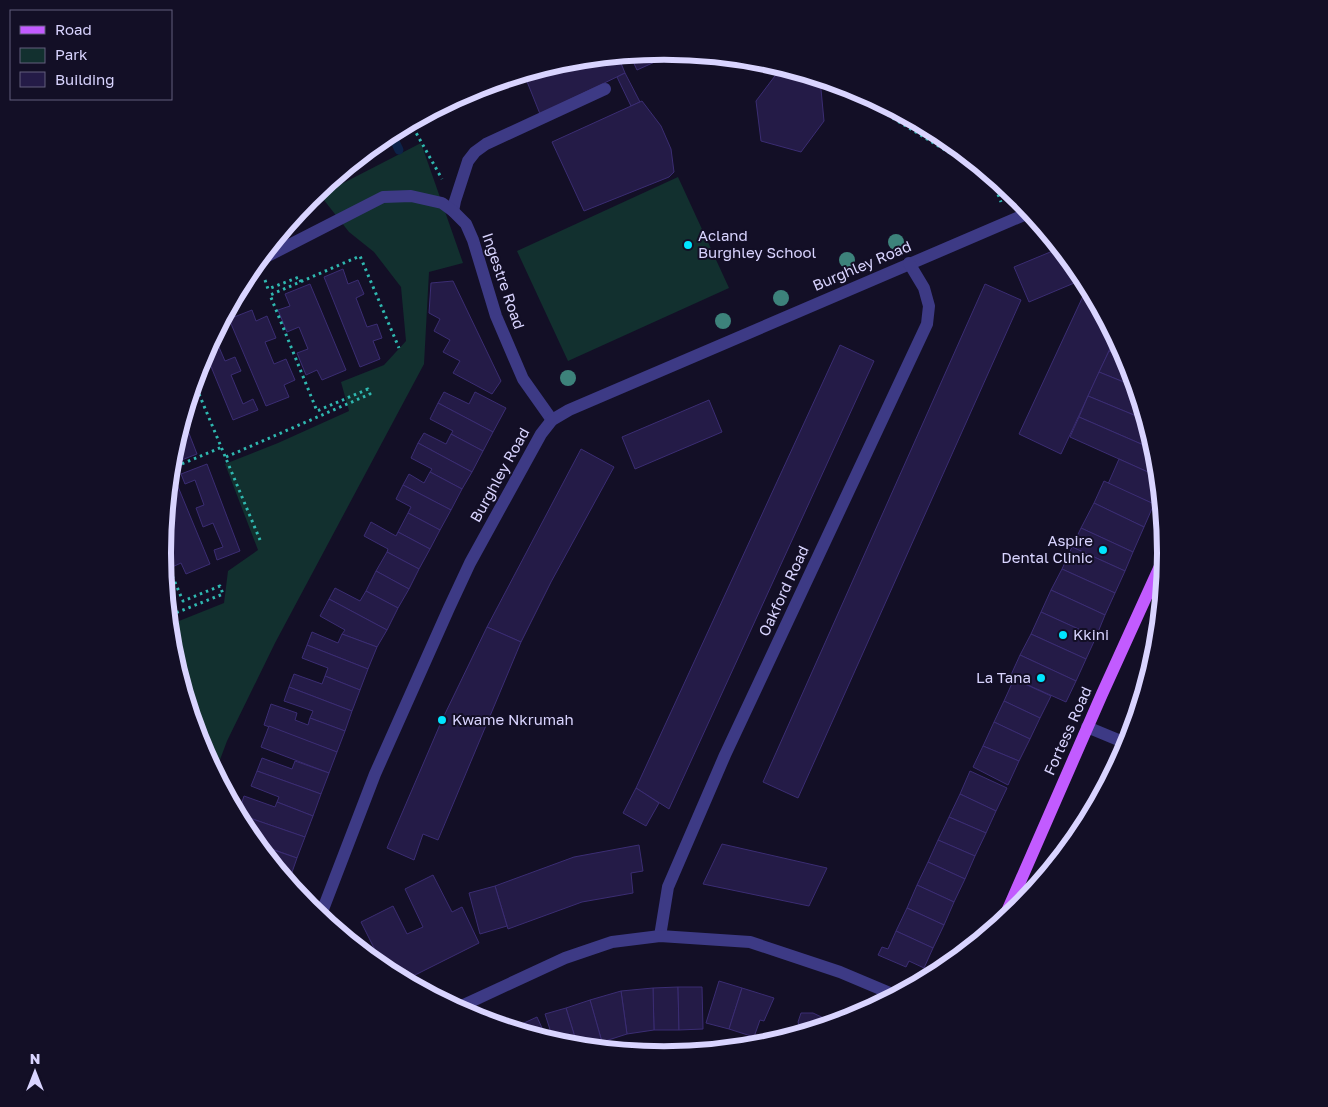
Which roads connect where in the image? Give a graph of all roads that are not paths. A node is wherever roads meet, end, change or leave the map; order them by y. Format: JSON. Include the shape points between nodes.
{"nodes":[{"id":1,"x":605,"y":89,"type":"dead end"},
{"id":2,"x":454,"y":206,"type":"junction"},
{"id":3,"x":1023,"y":215,"type":"edge"},
{"id":4,"x":271,"y":254,"type":"edge"},
{"id":5,"x":909,"y":264,"type":"junction"},
{"id":6,"x":552,"y":420,"type":"junction"},
{"id":7,"x":1157,"y":573,"type":"edge"},
{"id":8,"x":1087,"y":727,"type":"junction"},
{"id":9,"x":1120,"y":741,"type":"edge"},
{"id":10,"x":1012,"y":903,"type":"edge"},
{"id":11,"x":323,"y":910,"type":"edge"},
{"id":12,"x":660,"y":936,"type":"junction"},
{"id":13,"x":888,"y":993,"type":"edge"},
{"id":14,"x":465,"y":1004,"type":"edge"}],
"edges":[{"from":1,"to":2,"type":"street","via":[[486,144],[468,161]]},
{"from":2,"to":4,"type":"street","name":"Ingestre Road","via":[[410,196],[383,197]]},
{"from":2,"to":6,"type":"street","name":"Ingestre Road","via":[[474,240],[496,316],[523,380]]},
{"from":3,"to":5,"type":"street","name":"Burghley Road"},
{"from":5,"to":6,"type":"street","name":"Burghley Road"},
{"from":5,"to":12,"type":"street","name":"Oakford Road","via":[[924,288],[929,306],[927,324],[721,764],[668,886]]},
{"from":6,"to":11,"type":"street","name":"Burghley Road","via":[[510,489],[448,608],[375,774]]},
{"from":7,"to":8,"type":"main road","name":"Fortess Road"},
{"from":8,"to":9,"type":"street"},
{"from":8,"to":10,"type":"main road","name":"Fortess Road"},
{"from":12,"to":13,"type":"street","via":[[750,942],[840,972]]},
{"from":12,"to":14,"type":"street","via":[[612,942],[565,958]]}]}
